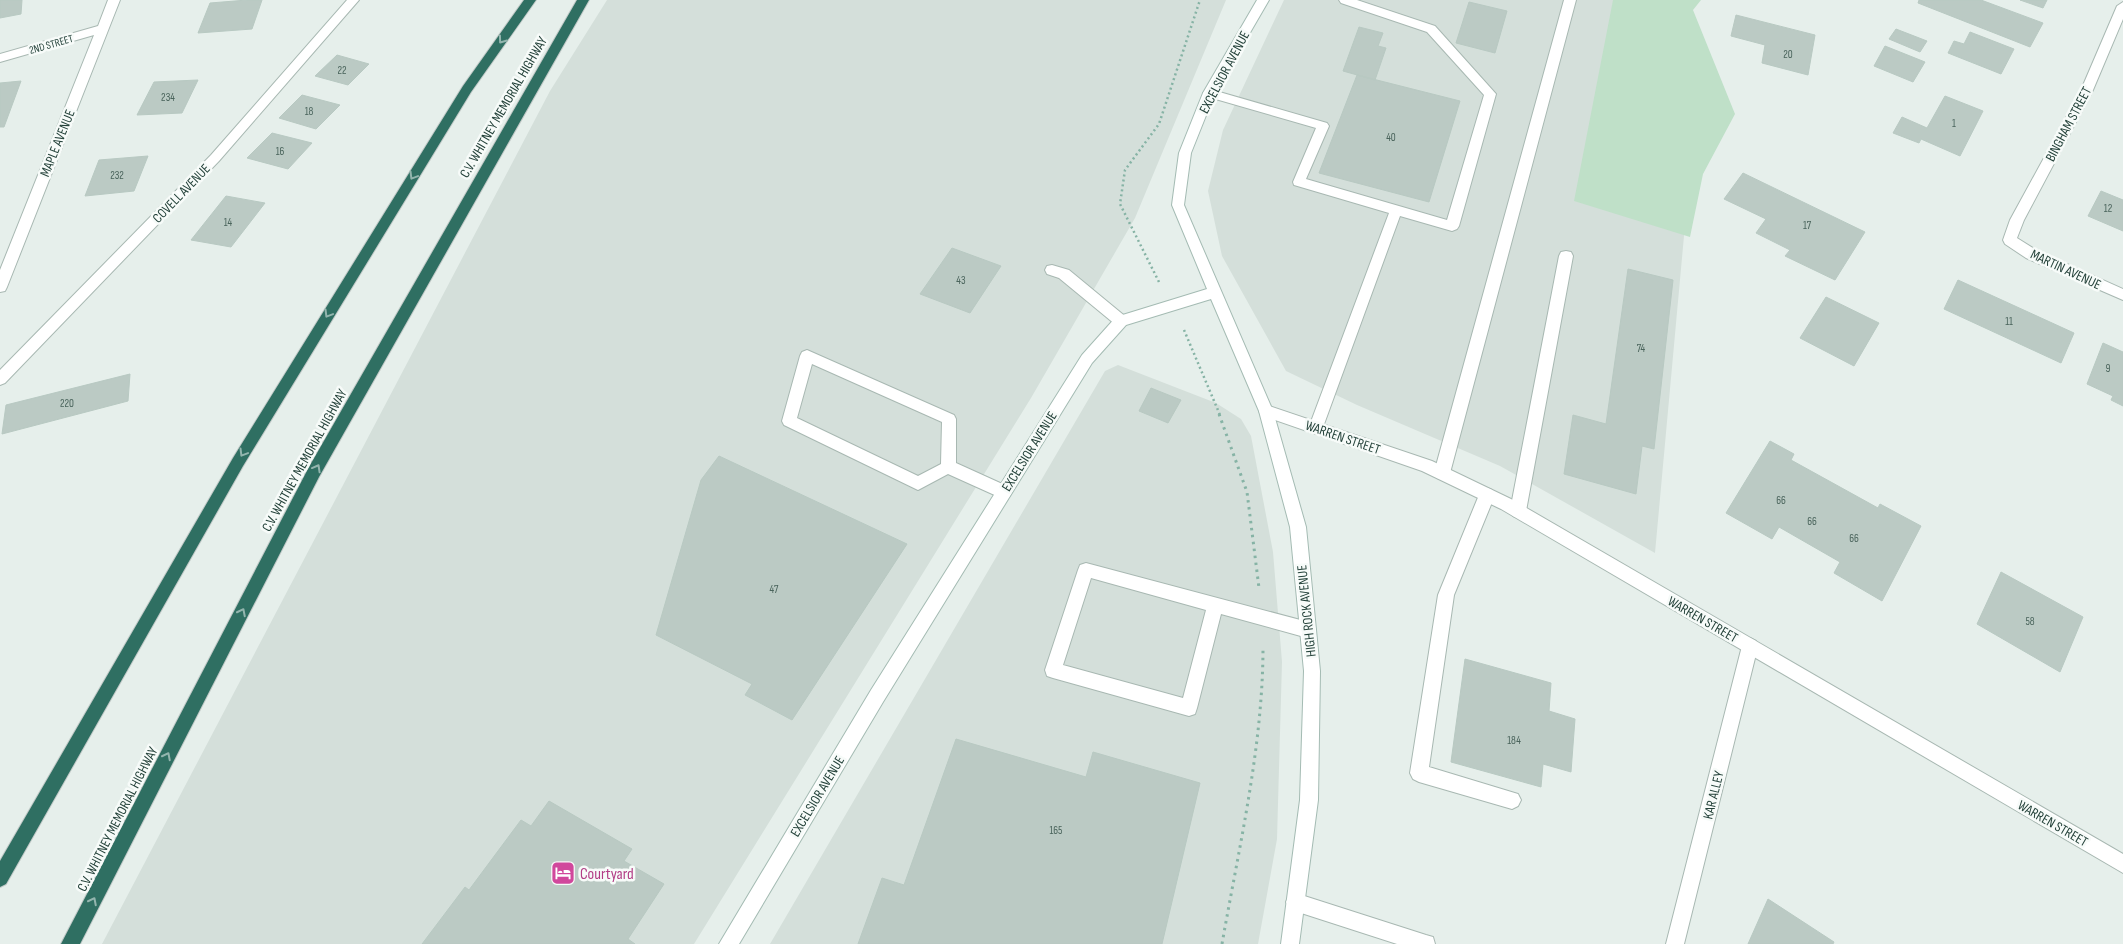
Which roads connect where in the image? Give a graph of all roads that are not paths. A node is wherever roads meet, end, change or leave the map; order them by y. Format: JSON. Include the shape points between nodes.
{"nodes":[{"id":1,"x":114,"y":0,"type":"edge"},
{"id":2,"x":353,"y":0,"type":"edge"},
{"id":3,"x":530,"y":0,"type":"edge"},
{"id":4,"x":582,"y":0,"type":"edge"},
{"id":5,"x":1263,"y":0,"type":"edge"},
{"id":6,"x":1345,"y":0,"type":"edge"},
{"id":7,"x":1570,"y":0,"type":"edge"},
{"id":8,"x":2123,"y":6,"type":"edge"},
{"id":9,"x":102,"y":29,"type":"junction"},
{"id":10,"x":0,"y":58,"type":"edge"},
{"id":11,"x":1209,"y":93,"type":"junction"},
{"id":12,"x":1396,"y":210,"type":"junction"},
{"id":13,"x":2010,"y":240,"type":"joint"},
{"id":14,"x":1566,"y":256,"type":"dead end"},
{"id":15,"x":1052,"y":270,"type":"dead end"},
{"id":16,"x":0,"y":287,"type":"edge"},
{"id":17,"x":1215,"y":292,"type":"junction"},
{"id":18,"x":2123,"y":295,"type":"edge"},
{"id":19,"x":1122,"y":321,"type":"junction"},
{"id":20,"x":0,"y":379,"type":"edge"},
{"id":21,"x":1266,"y":411,"type":"junction"},
{"id":22,"x":1316,"y":428,"type":"junction"},
{"id":23,"x":948,"y":467,"type":"junction"},
{"id":24,"x":1442,"y":473,"type":"junction"},
{"id":25,"x":1004,"y":492,"type":"junction"},
{"id":26,"x":1487,"y":495,"type":"junction"},
{"id":27,"x":1518,"y":511,"type":"junction"},
{"id":28,"x":1215,"y":605,"type":"junction"},
{"id":29,"x":1308,"y":630,"type":"junction"},
{"id":30,"x":1750,"y":646,"type":"junction"},
{"id":31,"x":1512,"y":800,"type":"dead end"},
{"id":32,"x":2123,"y":864,"type":"edge"},
{"id":33,"x":0,"y":878,"type":"edge"},
{"id":34,"x":1295,"y":902,"type":"junction"},
{"id":35,"x":70,"y":944,"type":"edge"},
{"id":36,"x":728,"y":944,"type":"edge"},
{"id":37,"x":1290,"y":944,"type":"edge"},
{"id":38,"x":1426,"y":944,"type":"edge"},
{"id":39,"x":1675,"y":944,"type":"edge"}],
"edges":[{"from":1,"to":9,"type":"street","name":"MAPLE AVENUE"},
{"from":2,"to":20,"type":"street","name":"COVELL AVENUE","via":[[215,158]]},
{"from":3,"to":33,"type":"highway","one_way":true,"via":[[467,88],[238,462]]},
{"from":35,"to":4,"type":"highway","name":"C.V. WHITNEY MEMORIAL HIGHWAY","one_way":true,"via":[[314,472]]},
{"from":5,"to":11,"type":"street","name":"EXCELSIOR AVENUE"},
{"from":6,"to":12,"type":"street","via":[[1431,29],[1490,94],[1452,226]]},
{"from":7,"to":24,"type":"street"},
{"from":8,"to":13,"type":"street","name":"BINGHAM STREET","via":[[2087,90],[2017,220]]},
{"from":9,"to":10,"type":"street","name":"2ND STREET"},
{"from":9,"to":16,"type":"street","name":"MAPLE AVENUE"},
{"from":11,"to":12,"type":"street","via":[[1323,126],[1299,182]]},
{"from":11,"to":17,"type":"street","name":"EXCELSIOR AVENUE","via":[[1185,153],[1178,205]]},
{"from":12,"to":22,"type":"street"},
{"from":13,"to":18,"type":"street","name":"MARTIN AVENUE","via":[[2031,254]]},
{"from":14,"to":27,"type":"street"},
{"from":15,"to":19,"type":"street","via":[[1064,274]]},
{"from":17,"to":19,"type":"street","name":"EXCELSIOR AVENUE"},
{"from":17,"to":21,"type":"street","name":"HIGH ROCK AVENUE"},
{"from":19,"to":25,"type":"street","name":"EXCELSIOR AVENUE","via":[[1087,358]]},
{"from":21,"to":22,"type":"street","name":"WARREN STREET"},
{"from":21,"to":29,"type":"street","name":"HIGH ROCK AVENUE","via":[[1298,527]]},
{"from":22,"to":24,"type":"street","name":"WARREN STREET"},
{"from":23,"to":23,"type":"street","via":[[949,419],[807,356],[789,421],[918,483]]},
{"from":23,"to":25,"type":"street"},
{"from":24,"to":26,"type":"street","name":"WARREN STREET"},
{"from":25,"to":36,"type":"street","name":"EXCELSIOR AVENUE"},
{"from":26,"to":27,"type":"street","name":"WARREN STREET"},
{"from":26,"to":31,"type":"street","via":[[1446,594],[1419,773]]},
{"from":27,"to":30,"type":"street","name":"WARREN STREET"},
{"from":28,"to":28,"type":"street","via":[[1086,570],[1053,670],[1189,708]]},
{"from":28,"to":29,"type":"street"},
{"from":29,"to":34,"type":"street","name":"HIGH ROCK AVENUE","via":[[1312,671],[1309,800]]},
{"from":30,"to":32,"type":"street","name":"WARREN STREET"},
{"from":30,"to":39,"type":"street","name":"KAR ALLEY"},
{"from":34,"to":37,"type":"street","name":"HIGH ROCK AVENUE"},
{"from":34,"to":38,"type":"street"}]}
